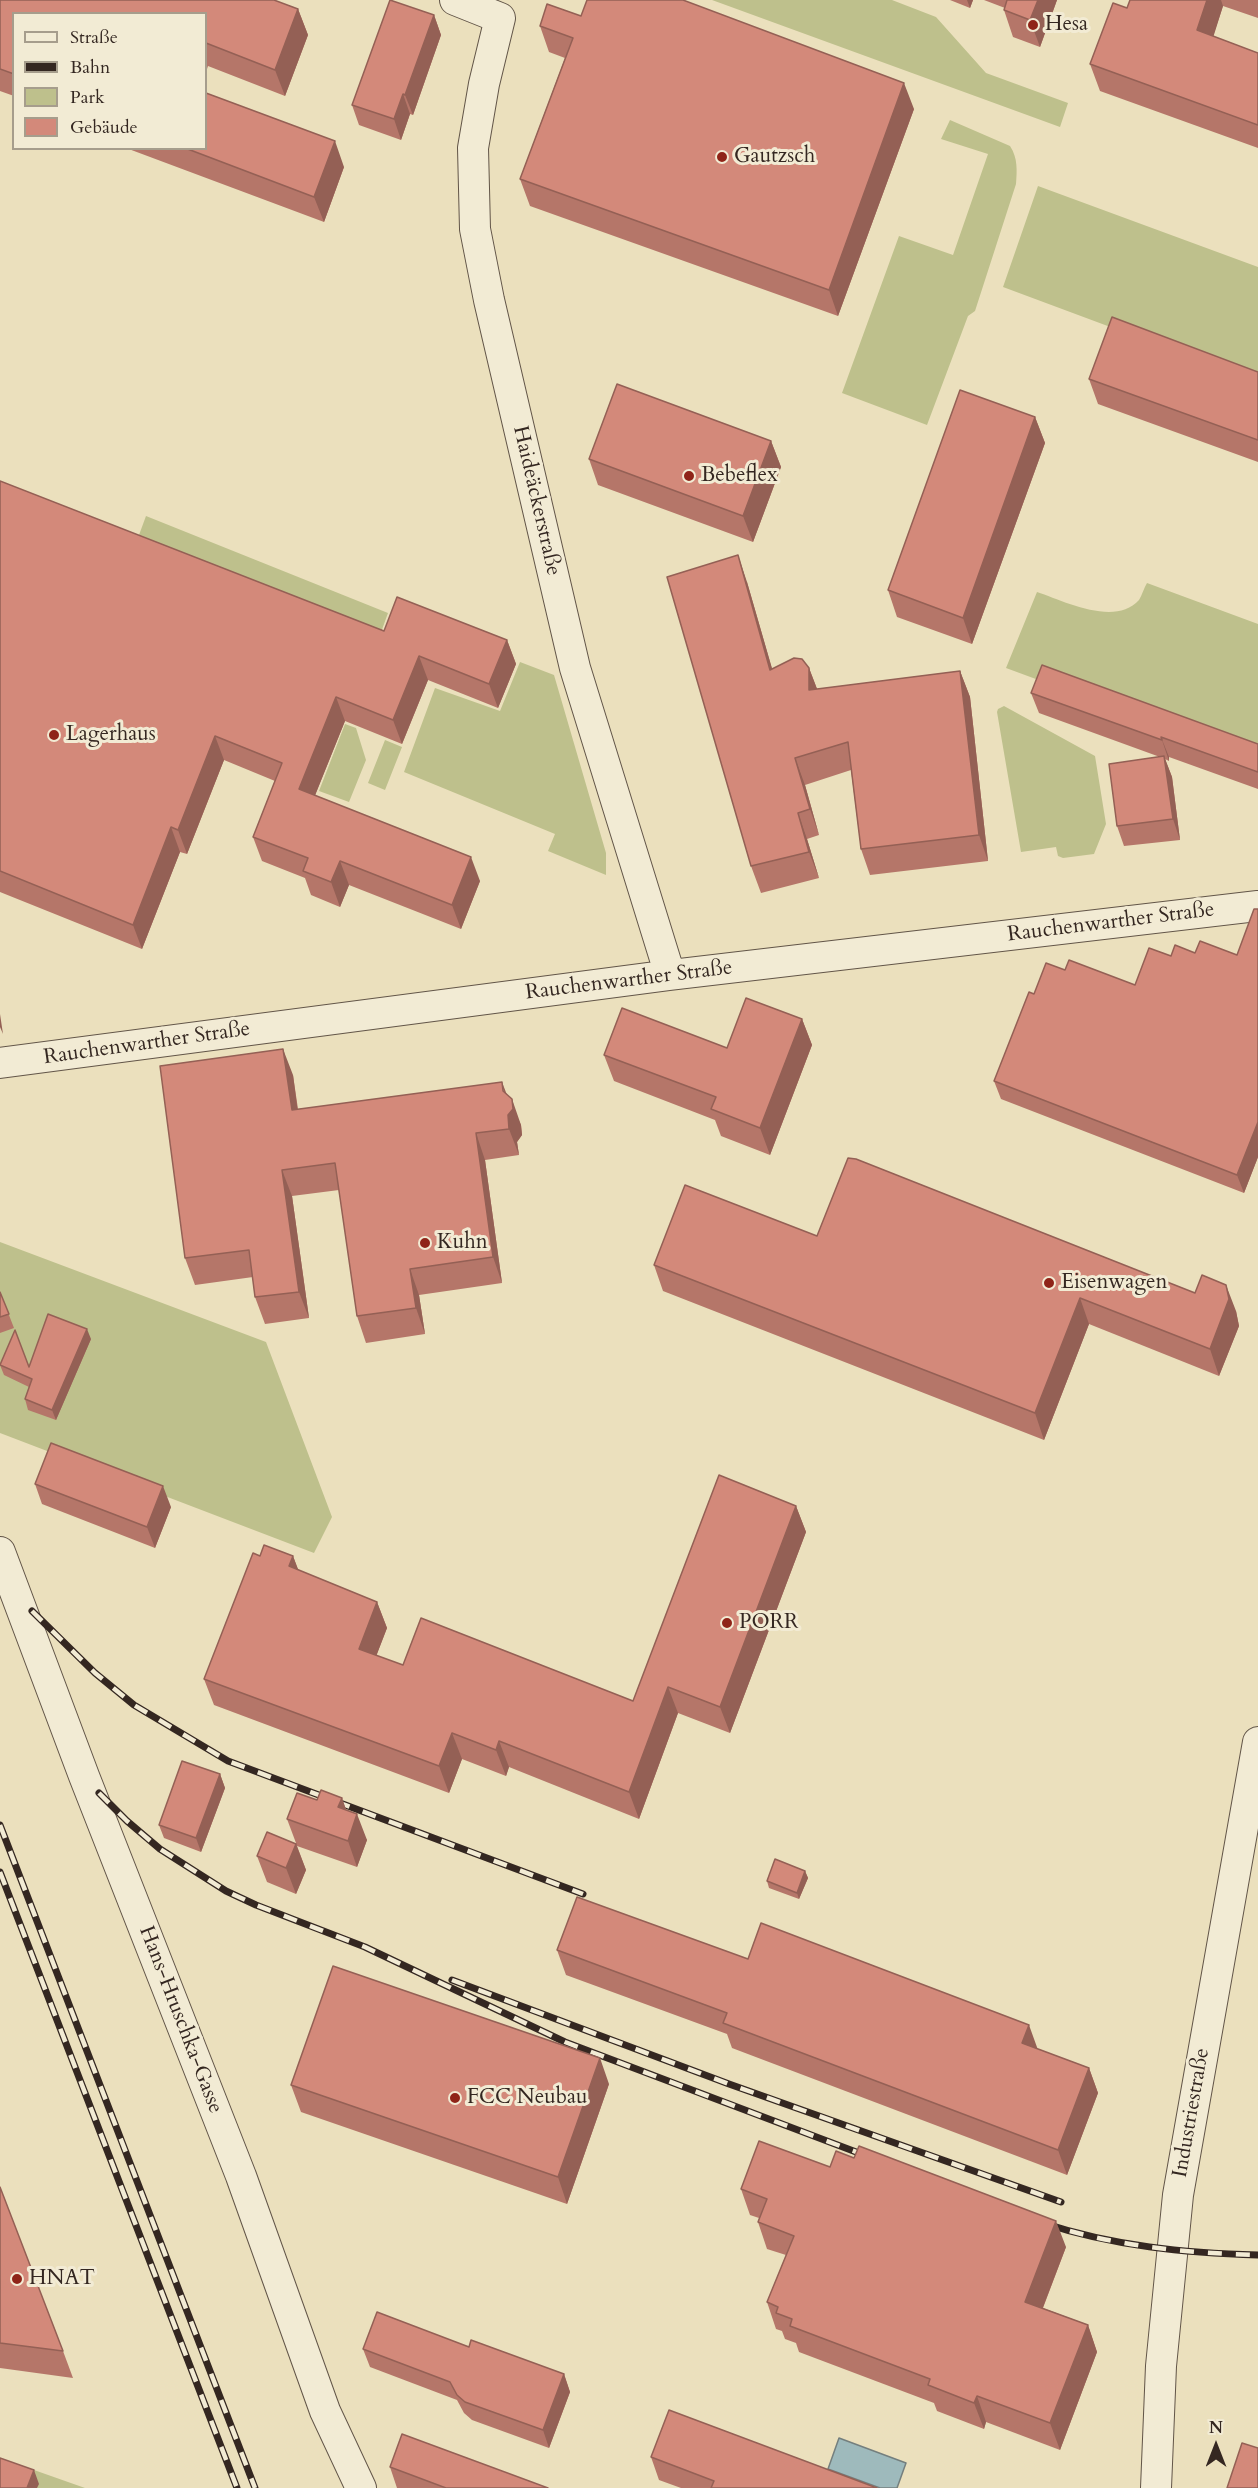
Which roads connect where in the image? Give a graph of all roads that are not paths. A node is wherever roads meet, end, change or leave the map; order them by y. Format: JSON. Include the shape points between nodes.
{"nodes":[{"id":1,"x":455,"y":0,"type":"edge"},
{"id":2,"x":503,"y":9,"type":"edge"},
{"id":3,"x":1258,"y":906,"type":"edge"},
{"id":4,"x":670,"y":975,"type":"junction"},
{"id":5,"x":0,"y":1063,"type":"edge"},
{"id":6,"x":0,"y":1552,"type":"edge"},
{"id":7,"x":1258,"y":1742,"type":"edge"},
{"id":8,"x":361,"y":2488,"type":"edge"},
{"id":9,"x":1156,"y":2488,"type":"edge"}],
"edges":[{"from":1,"to":2,"type":"street","name":"Haideäckerstraße"},
{"from":2,"to":4,"type":"street","name":"Haideäckerstraße","via":[[473,148],[475,229],[575,668]]},
{"from":3,"to":4,"type":"street","name":"Rauchenwarther Straße"},
{"from":4,"to":5,"type":"street","name":"Rauchenwarther Straße"},
{"from":6,"to":8,"type":"street","name":"Hans-Hruschka-Gasse","via":[[241,2176],[325,2411]]},
{"from":7,"to":9,"type":"street","name":"Industriestraße","via":[[1178,2195],[1161,2366]]}]}
